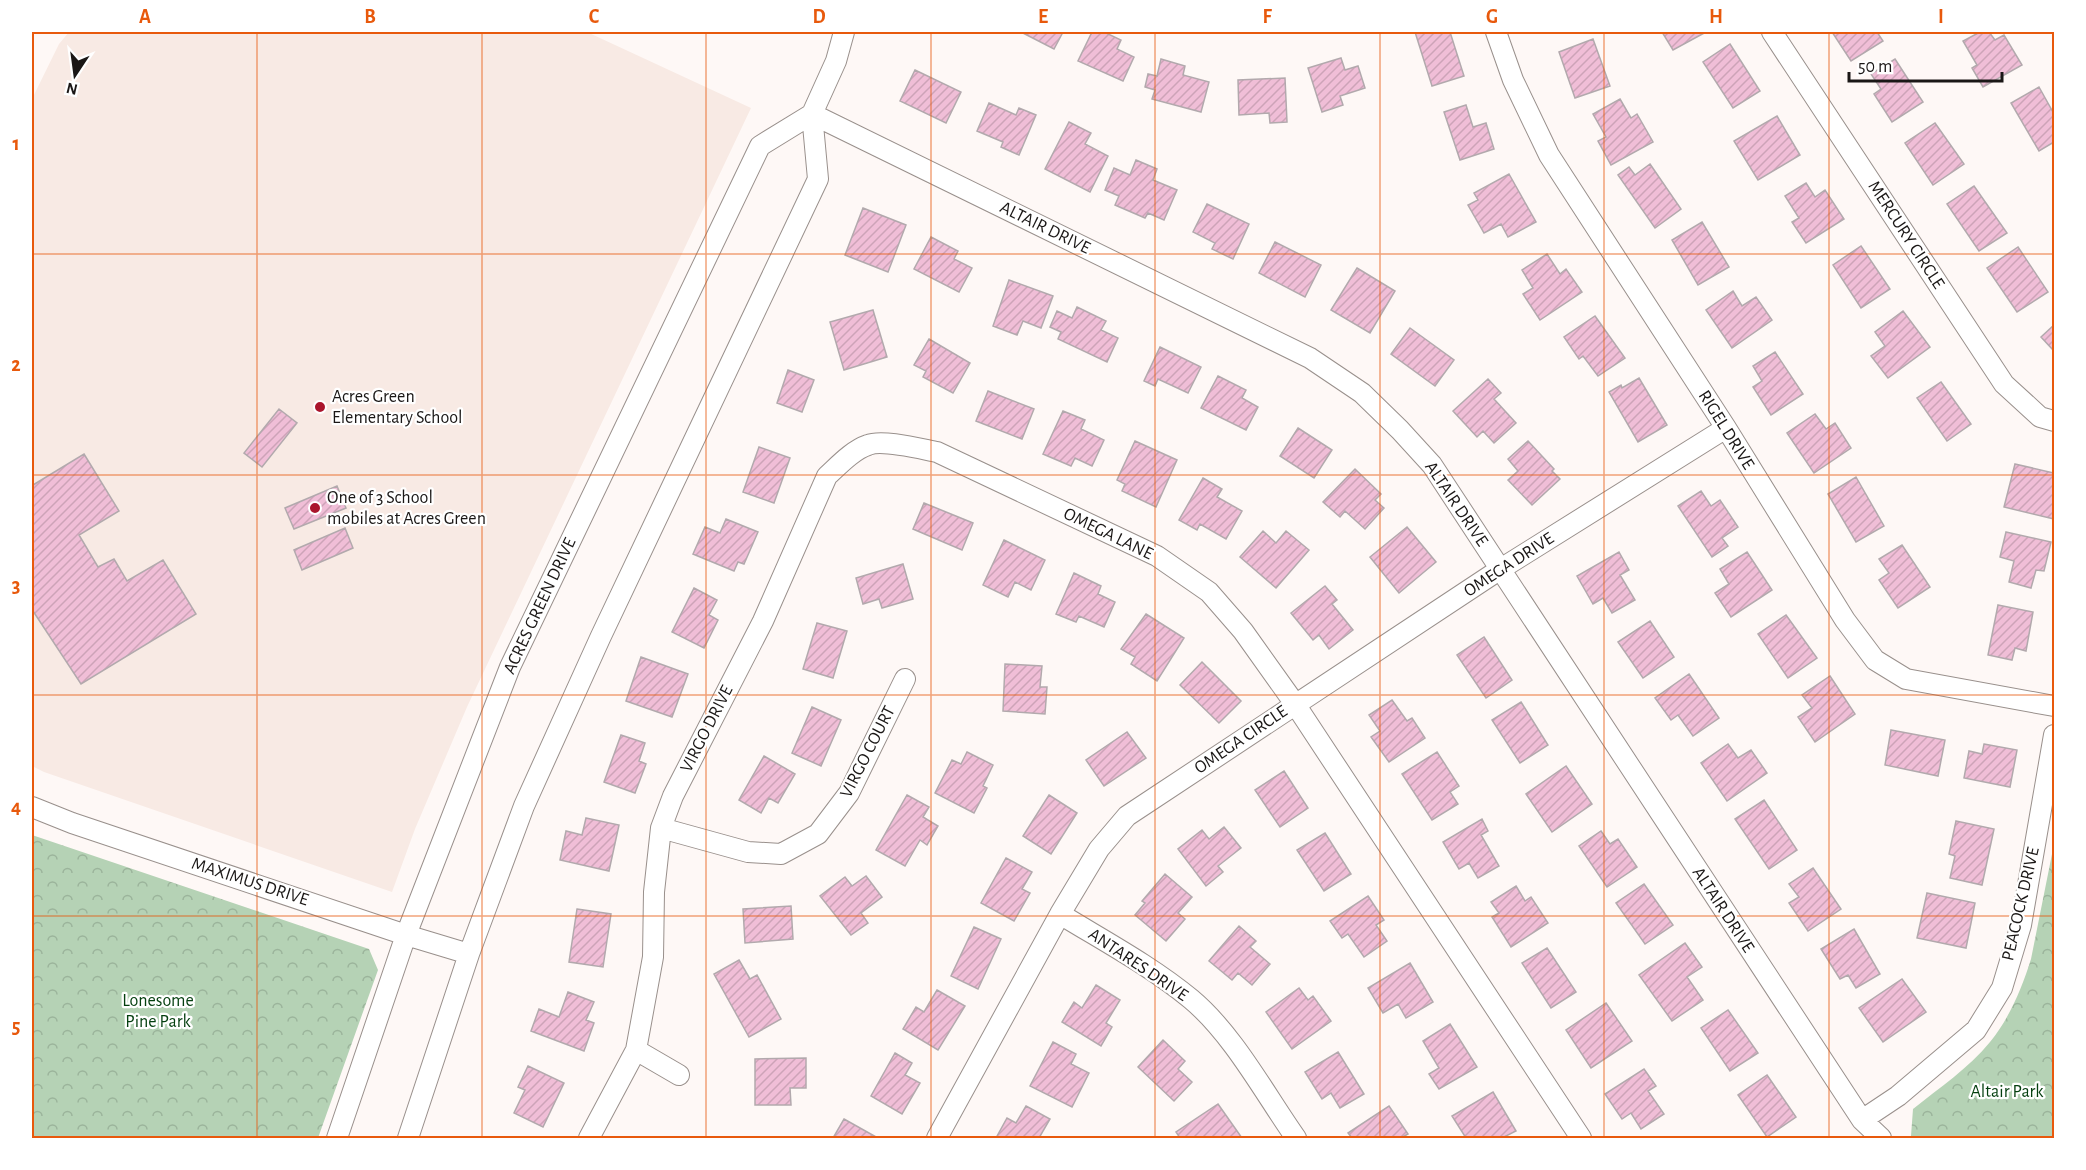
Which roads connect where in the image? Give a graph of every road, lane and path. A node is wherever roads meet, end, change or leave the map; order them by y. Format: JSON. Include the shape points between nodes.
{"nodes":[{"id":1,"x":844,"y":32,"type":"edge"},
{"id":2,"x":1496,"y":32,"type":"edge"},
{"id":3,"x":1772,"y":32,"type":"edge"},
{"id":4,"x":812,"y":114,"type":"junction"},
{"id":5,"x":2055,"y":421,"type":"edge"},
{"id":6,"x":1726,"y":428,"type":"junction"},
{"id":7,"x":869,"y":444,"type":"joint"},
{"id":8,"x":1499,"y":570,"type":"junction"},
{"id":9,"x":905,"y":679,"type":"dead end"},
{"id":10,"x":1295,"y":704,"type":"junction"},
{"id":11,"x":2055,"y":706,"type":"edge"},
{"id":12,"x":2055,"y":735,"type":"edge"},
{"id":13,"x":32,"y":807,"type":"edge"},
{"id":14,"x":661,"y":828,"type":"junction"},
{"id":15,"x":1060,"y":914,"type":"junction"},
{"id":16,"x":406,"y":935,"type":"junction"},
{"id":17,"x":469,"y":954,"type":"junction"},
{"id":18,"x":636,"y":1050,"type":"junction"},
{"id":19,"x":679,"y":1075,"type":"dead end"},
{"id":20,"x":1862,"y":1120,"type":"junction"},
{"id":21,"x":337,"y":1138,"type":"edge"},
{"id":22,"x":408,"y":1138,"type":"edge"},
{"id":23,"x":589,"y":1138,"type":"edge"},
{"id":24,"x":937,"y":1138,"type":"edge"},
{"id":25,"x":1296,"y":1138,"type":"edge"},
{"id":26,"x":1581,"y":1138,"type":"edge"},
{"id":27,"x":1881,"y":1138,"type":"edge"}],
"edges":[{"from":1,"to":4,"type":"street","via":[[836,61]]},
{"from":2,"to":6,"type":"street","name":"RIGEL DRIVE","via":[[1549,156]]},
{"from":3,"to":5,"type":"street","name":"MERCURY CIRCLE","via":[[2004,384],[2040,417]]},
{"from":4,"to":8,"type":"street","name":"ALTAIR DRIVE","via":[[1310,358],[1362,393],[1416,447],[1432,465]]},
{"from":4,"to":16,"type":"street","name":"ACRES GREEN DRIVE","via":[[760,146],[510,667]]},
{"from":4,"to":17,"type":"street","via":[[818,179],[524,806]]},
{"from":6,"to":8,"type":"street","name":"OMEGA DRIVE"},
{"from":6,"to":11,"type":"street","name":"RIGEL DRIVE","via":[[1845,620],[1875,660],[1906,678]]},
{"from":7,"to":10,"type":"street","name":"OMEGA LANE","via":[[905,445],[937,452],[1157,556],[1209,592],[1244,631]]},
{"from":7,"to":14,"type":"street","name":"VIRGO DRIVE","via":[[827,476],[763,621],[673,796]]},
{"from":8,"to":10,"type":"street","name":"OMEGA DRIVE"},
{"from":8,"to":20,"type":"street","name":"ALTAIR DRIVE"},
{"from":9,"to":14,"type":"street","name":"VIRGO COURT","via":[[849,793],[818,834],[781,854],[748,852]]},
{"from":10,"to":15,"type":"street","name":"OMEGA CIRCLE","via":[[1128,816],[1099,849]]},
{"from":10,"to":26,"type":"street","name":"OMEGA CIRCLE"},
{"from":12,"to":20,"type":"street","name":"PEACOCK DRIVE","via":[[2021,925],[2002,988],[1976,1030],[1898,1096]]},
{"from":13,"to":16,"type":"street","name":"MAXIMUS DRIVE"},
{"from":14,"to":18,"type":"street","name":"VIRGO DRIVE","via":[[654,892],[653,957]]},
{"from":15,"to":24,"type":"street","name":"OMEGA CIRCLE"},
{"from":15,"to":25,"type":"street","name":"ANTARES DRIVE","via":[[1192,1000],[1224,1033]]},
{"from":16,"to":17,"type":"street","name":"MAXIMUS DRIVE"},
{"from":16,"to":21,"type":"street","name":"ACRES GREEN DRIVE"},
{"from":17,"to":22,"type":"street"},
{"from":18,"to":19,"type":"street"},
{"from":18,"to":23,"type":"street","name":"VIRGO DRIVE"},
{"from":20,"to":27,"type":"street","name":"ALTAIR DRIVE"}]}
